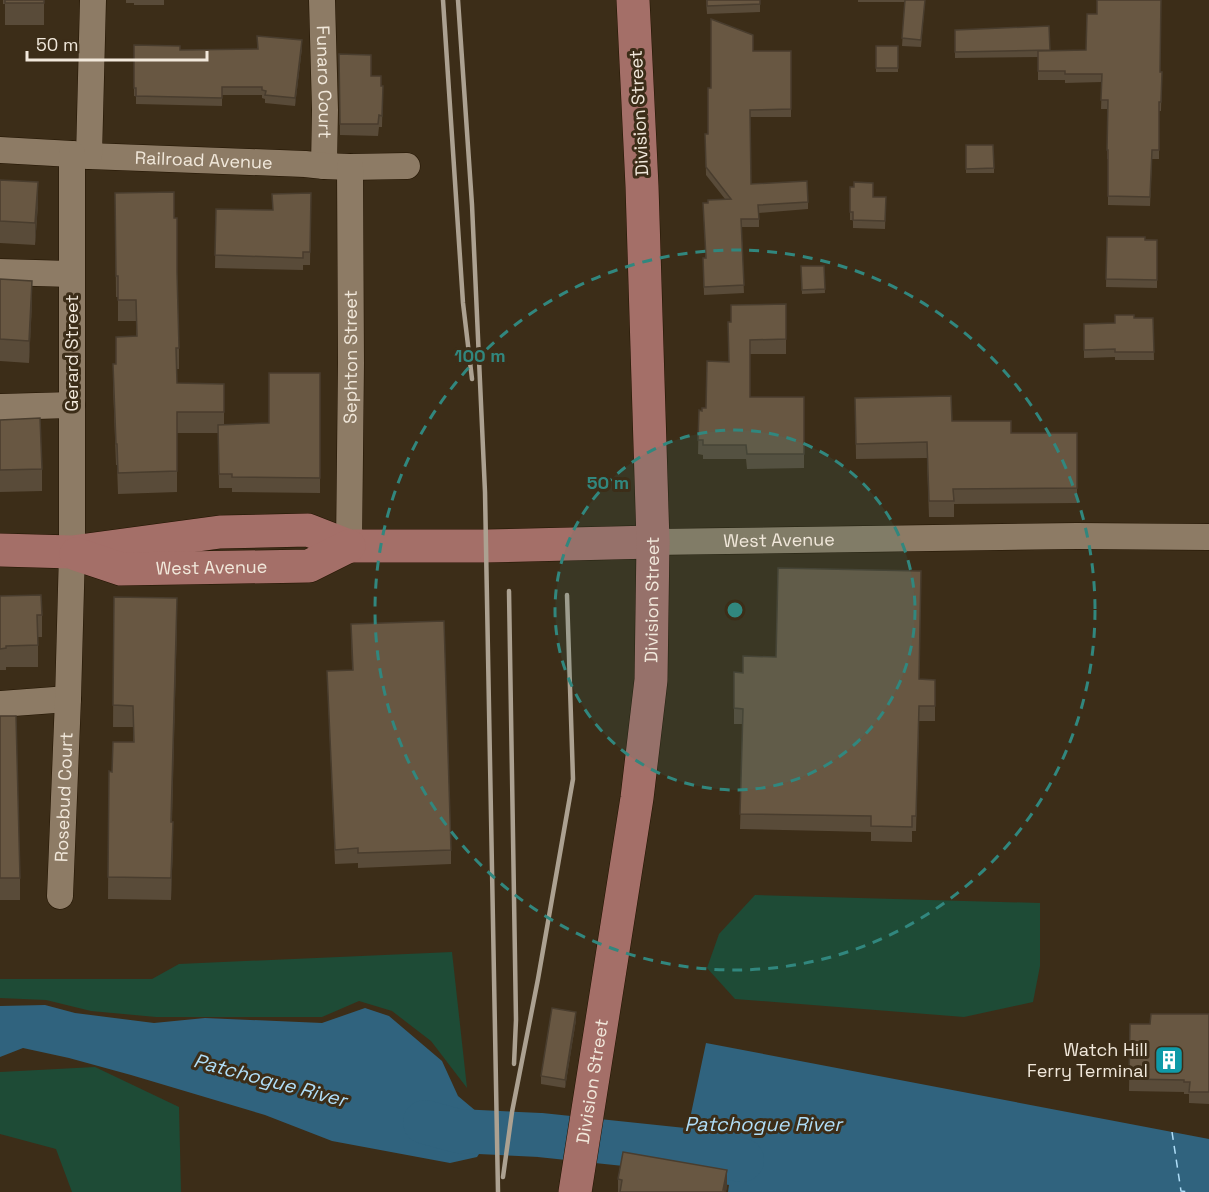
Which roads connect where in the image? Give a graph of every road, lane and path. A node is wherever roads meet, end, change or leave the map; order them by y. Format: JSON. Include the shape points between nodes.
{"nodes":[{"id":1,"x":93,"y":0,"type":"edge"},
{"id":2,"x":322,"y":0,"type":"edge"},
{"id":3,"x":633,"y":0,"type":"edge"},
{"id":4,"x":0,"y":150,"type":"edge"},
{"id":5,"x":80,"y":155,"type":"junction"},
{"id":6,"x":324,"y":166,"type":"junction"},
{"id":7,"x":407,"y":166,"type":"dead end"},
{"id":8,"x":350,"y":167,"type":"junction"},
{"id":9,"x":0,"y":272,"type":"edge"},
{"id":10,"x":71,"y":274,"type":"junction"},
{"id":11,"x":72,"y":405,"type":"junction"},
{"id":12,"x":0,"y":407,"type":"edge"},
{"id":13,"x":1209,"y":537,"type":"edge"},
{"id":14,"x":653,"y":542,"type":"junction"},
{"id":15,"x":349,"y":546,"type":"junction"},
{"id":16,"x":0,"y":550,"type":"edge"},
{"id":17,"x":72,"y":552,"type":"junction"},
{"id":18,"x":68,"y":699,"type":"junction"},
{"id":19,"x":0,"y":704,"type":"edge"},
{"id":20,"x":60,"y":896,"type":"dead end"},
{"id":21,"x":576,"y":1179,"type":"edge"}],
"edges":[{"from":1,"to":5,"type":"street","name":"Gerard Street"},
{"from":2,"to":6,"type":"street","name":"Funaro Court"},
{"from":3,"to":14,"type":"main road","name":"Division Street"},
{"from":4,"to":5,"type":"street","name":"Railroad Avenue"},
{"from":5,"to":6,"type":"street","name":"Railroad Avenue"},
{"from":5,"to":10,"type":"street","name":"Gerard Street"},
{"from":6,"to":8,"type":"street","name":"Railroad Avenue"},
{"from":7,"to":8,"type":"street","name":"Railroad Avenue"},
{"from":8,"to":15,"type":"street","name":"Sephton Street"},
{"from":9,"to":10,"type":"street"},
{"from":10,"to":11,"type":"street","name":"Gerard Street"},
{"from":11,"to":12,"type":"street"},
{"from":11,"to":17,"type":"street","name":"Gerard Street"},
{"from":13,"to":14,"type":"street","name":"West Avenue"},
{"from":14,"to":15,"type":"main road","name":"West Avenue"},
{"from":14,"to":21,"type":"main road","name":"Division Street","via":[[651,680],[637,798]]},
{"from":15,"to":17,"type":"main road","name":"West Avenue","via":[[308,530],[220,532]]},
{"from":16,"to":17,"type":"main road","name":"West Avenue"},
{"from":17,"to":18,"type":"street","name":"Rosebud Court"},
{"from":18,"to":19,"type":"street"},
{"from":18,"to":20,"type":"street","name":"Rosebud Court"}]}
